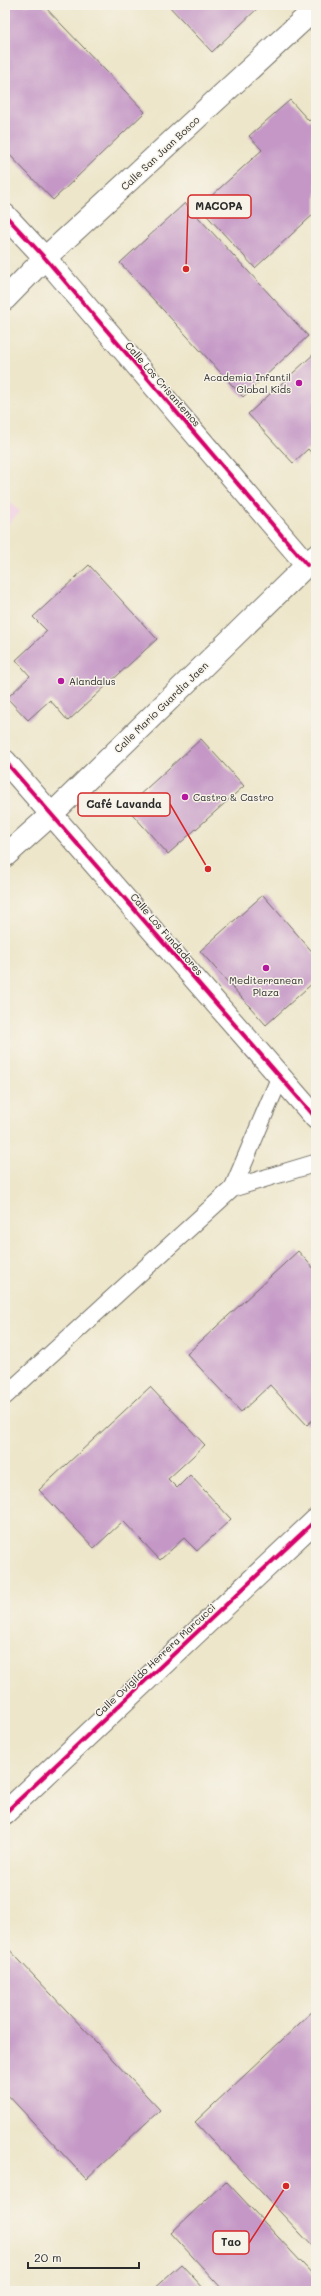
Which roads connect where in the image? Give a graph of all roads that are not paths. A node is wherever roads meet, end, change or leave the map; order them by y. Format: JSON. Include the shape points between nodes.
{"nodes":[{"id":1,"x":316,"y":8,"type":"edge"},
{"id":2,"x":5,"y":215,"type":"edge"},
{"id":3,"x":45,"y":258,"type":"junction"},
{"id":4,"x":5,"y":299,"type":"edge"},
{"id":5,"x":312,"y":561,"type":"edge"},
{"id":6,"x":5,"y":761,"type":"edge"},
{"id":7,"x":52,"y":814,"type":"junction"},
{"id":8,"x":5,"y":856,"type":"edge"},
{"id":9,"x":280,"y":1077,"type":"junction"},
{"id":10,"x":316,"y":1118,"type":"edge"},
{"id":11,"x":316,"y":1164,"type":"edge"},
{"id":12,"x":233,"y":1188,"type":"junction"},
{"id":13,"x":5,"y":1396,"type":"edge"},
{"id":14,"x":316,"y":1520,"type":"edge"},
{"id":15,"x":5,"y":1813,"type":"edge"}],
"edges":[{"from":1,"to":3,"type":"street","name":"Calle San Juan Bosco"},
{"from":2,"to":3,"type":"street","name":"Calle Los Crisantemos"},
{"from":3,"to":4,"type":"street","name":"Calle San Juan Bosco"},
{"from":3,"to":5,"type":"street","name":"Calle Los Crisantemos"},
{"from":5,"to":7,"type":"street","name":"Calle Mario Guardia Jaen"},
{"from":6,"to":7,"type":"street","name":"Calle Los Fundadores"},
{"from":7,"to":8,"type":"street","name":"Calle Mario Guardia Jaen"},
{"from":7,"to":9,"type":"street","name":"Calle Los Fundadores"},
{"from":9,"to":10,"type":"street","name":"Calle Los Fundadores"},
{"from":9,"to":12,"type":"lane"},
{"from":11,"to":12,"type":"lane"},
{"from":12,"to":13,"type":"lane"},
{"from":14,"to":15,"type":"street","name":"Calle Ovigildo Herrera Marcucci"}]}
